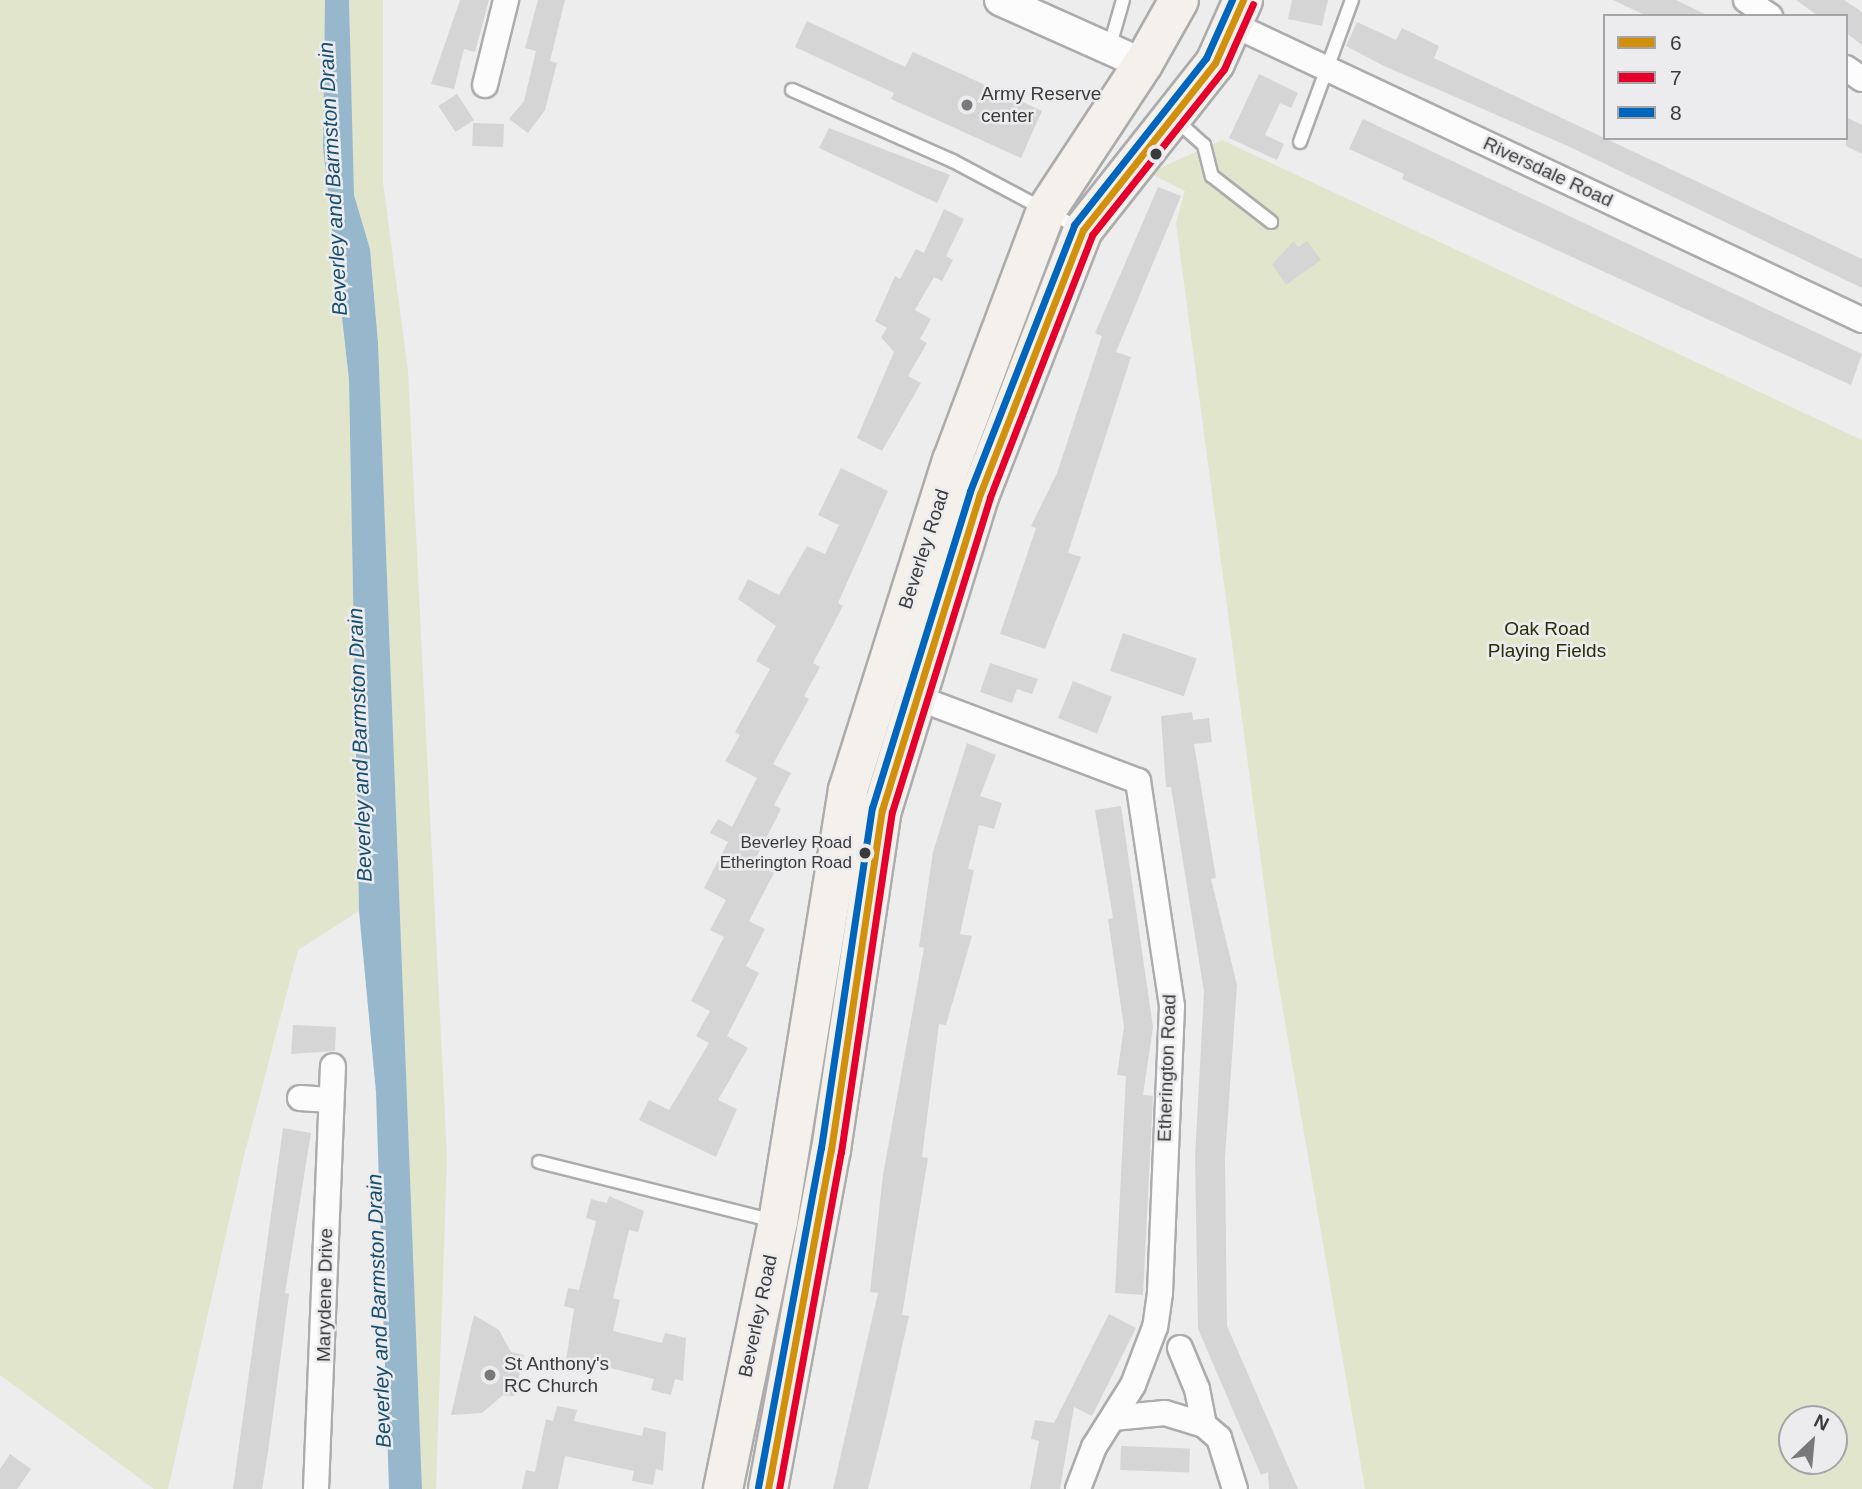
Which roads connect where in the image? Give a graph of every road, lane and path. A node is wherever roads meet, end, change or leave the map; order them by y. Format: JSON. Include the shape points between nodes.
{"nodes":[{"id":1,"x":506,"y":0,"type":"edge"},
{"id":2,"x":1000,"y":0,"type":"edge"},
{"id":3,"x":1123,"y":0,"type":"edge"},
{"id":4,"x":1179,"y":0,"type":"edge"},
{"id":5,"x":1352,"y":0,"type":"edge"},
{"id":6,"x":1746,"y":0,"type":"edge"},
{"id":7,"x":1238,"y":13,"type":"edge"},
{"id":8,"x":1767,"y":14,"type":"edge"},
{"id":9,"x":1109,"y":49,"type":"junction"},
{"id":10,"x":1143,"y":64,"type":"junction"},
{"id":11,"x":1329,"y":69,"type":"junction"},
{"id":12,"x":485,"y":85,"type":"dead end"},
{"id":13,"x":792,"y":90,"type":"dead end"},
{"id":14,"x":1172,"y":116,"type":"junction"},
{"id":15,"x":1300,"y":142,"type":"dead end"},
{"id":16,"x":1046,"y":211,"type":"junction"},
{"id":17,"x":1271,"y":222,"type":"dead end"},
{"id":18,"x":1083,"y":230,"type":"junction"},
{"id":19,"x":1862,"y":320,"type":"edge"},
{"id":20,"x":985,"y":373,"type":"junction"},
{"id":21,"x":1021,"y":387,"type":"junction"},
{"id":22,"x":907,"y":601,"type":"junction"},
{"id":23,"x":944,"y":613,"type":"junction"},
{"id":24,"x":918,"y":698,"type":"junction"},
{"id":25,"x":855,"y":767,"type":"junction"},
{"id":26,"x":893,"y":777,"type":"junction"},
{"id":27,"x":333,"y":1066,"type":"dead end"},
{"id":28,"x":300,"y":1098,"type":"dead end"},
{"id":29,"x":330,"y":1100,"type":"junction"},
{"id":30,"x":791,"y":1143,"type":"junction"},
{"id":31,"x":831,"y":1150,"type":"junction"},
{"id":32,"x":539,"y":1162,"type":"dead end"},
{"id":33,"x":778,"y":1222,"type":"junction"},
{"id":34,"x":1180,"y":1348,"type":"dead end"},
{"id":35,"x":1133,"y":1385,"type":"junction"},
{"id":36,"x":1165,"y":1413,"type":"junction"},
{"id":37,"x":1113,"y":1418,"type":"junction"},
{"id":38,"x":1204,"y":1425,"type":"junction"},
{"id":39,"x":316,"y":1489,"type":"edge"},
{"id":40,"x":723,"y":1489,"type":"edge"},
{"id":41,"x":768,"y":1489,"type":"edge"},
{"id":42,"x":1078,"y":1489,"type":"edge"},
{"id":43,"x":1235,"y":1489,"type":"edge"}],
"edges":[{"from":1,"to":12,"type":"street"},
{"from":2,"to":9,"type":"street"},
{"from":3,"to":9,"type":"lane"},
{"from":4,"to":10,"type":"main road","name":"Beverley Road"},
{"from":5,"to":11,"type":"lane"},
{"from":6,"to":8,"type":"street"},
{"from":7,"to":11,"type":"street","name":"Riversdale Road"},
{"from":7,"to":14,"type":"main road","name":"Beverley Road","via":[[1215,63]]},
{"from":9,"to":10,"type":"street"},
{"from":10,"to":16,"type":"main road","name":"Beverley Road"},
{"from":11,"to":15,"type":"lane"},
{"from":11,"to":19,"type":"street","name":"Riversdale Road"},
{"from":13,"to":16,"type":"lane","via":[[953,161]]},
{"from":14,"to":17,"type":"lane","via":[[1204,145],[1212,176]]},
{"from":14,"to":18,"type":"main road","name":"Beverley Road"},
{"from":16,"to":18,"type":"lane"},
{"from":16,"to":20,"type":"main road","name":"Beverley Road"},
{"from":18,"to":21,"type":"main road","name":"Beverley Road"},
{"from":20,"to":21,"type":"main road"},
{"from":20,"to":22,"type":"main road","name":"Beverley Road"},
{"from":21,"to":23,"type":"main road","name":"Beverley Road"},
{"from":22,"to":23,"type":"main road"},
{"from":22,"to":25,"type":"main road","name":"Beverley Road"},
{"from":23,"to":24,"type":"main road","name":"Beverley Road"},
{"from":24,"to":26,"type":"main road","name":"Beverley Road"},
{"from":24,"to":35,"type":"street","name":"Etherington Road","via":[[1138,781],[1172,1006],[1155,1327]]},
{"from":25,"to":26,"type":"main road"},
{"from":25,"to":30,"type":"main road","name":"Beverley Road"},
{"from":26,"to":31,"type":"main road","name":"Beverley Road","via":[[882,810]]},
{"from":27,"to":29,"type":"street","name":"Marydene Drive"},
{"from":28,"to":29,"type":"street"},
{"from":29,"to":39,"type":"street","name":"Marydene Drive"},
{"from":30,"to":31,"type":"street"},
{"from":30,"to":33,"type":"main road","name":"Beverley Road"},
{"from":31,"to":41,"type":"main road","name":"Beverley Road"},
{"from":32,"to":33,"type":"lane"},
{"from":33,"to":40,"type":"main road","name":"Beverley Road"},
{"from":34,"to":38,"type":"street"},
{"from":35,"to":36,"type":"street"},
{"from":35,"to":37,"type":"street","name":"Etherington Road"},
{"from":36,"to":37,"type":"street"},
{"from":36,"to":38,"type":"street"},
{"from":37,"to":42,"type":"street","name":"Etherington Road","via":[[1094,1447]]},
{"from":38,"to":43,"type":"street","via":[[1219,1438]]}]}
